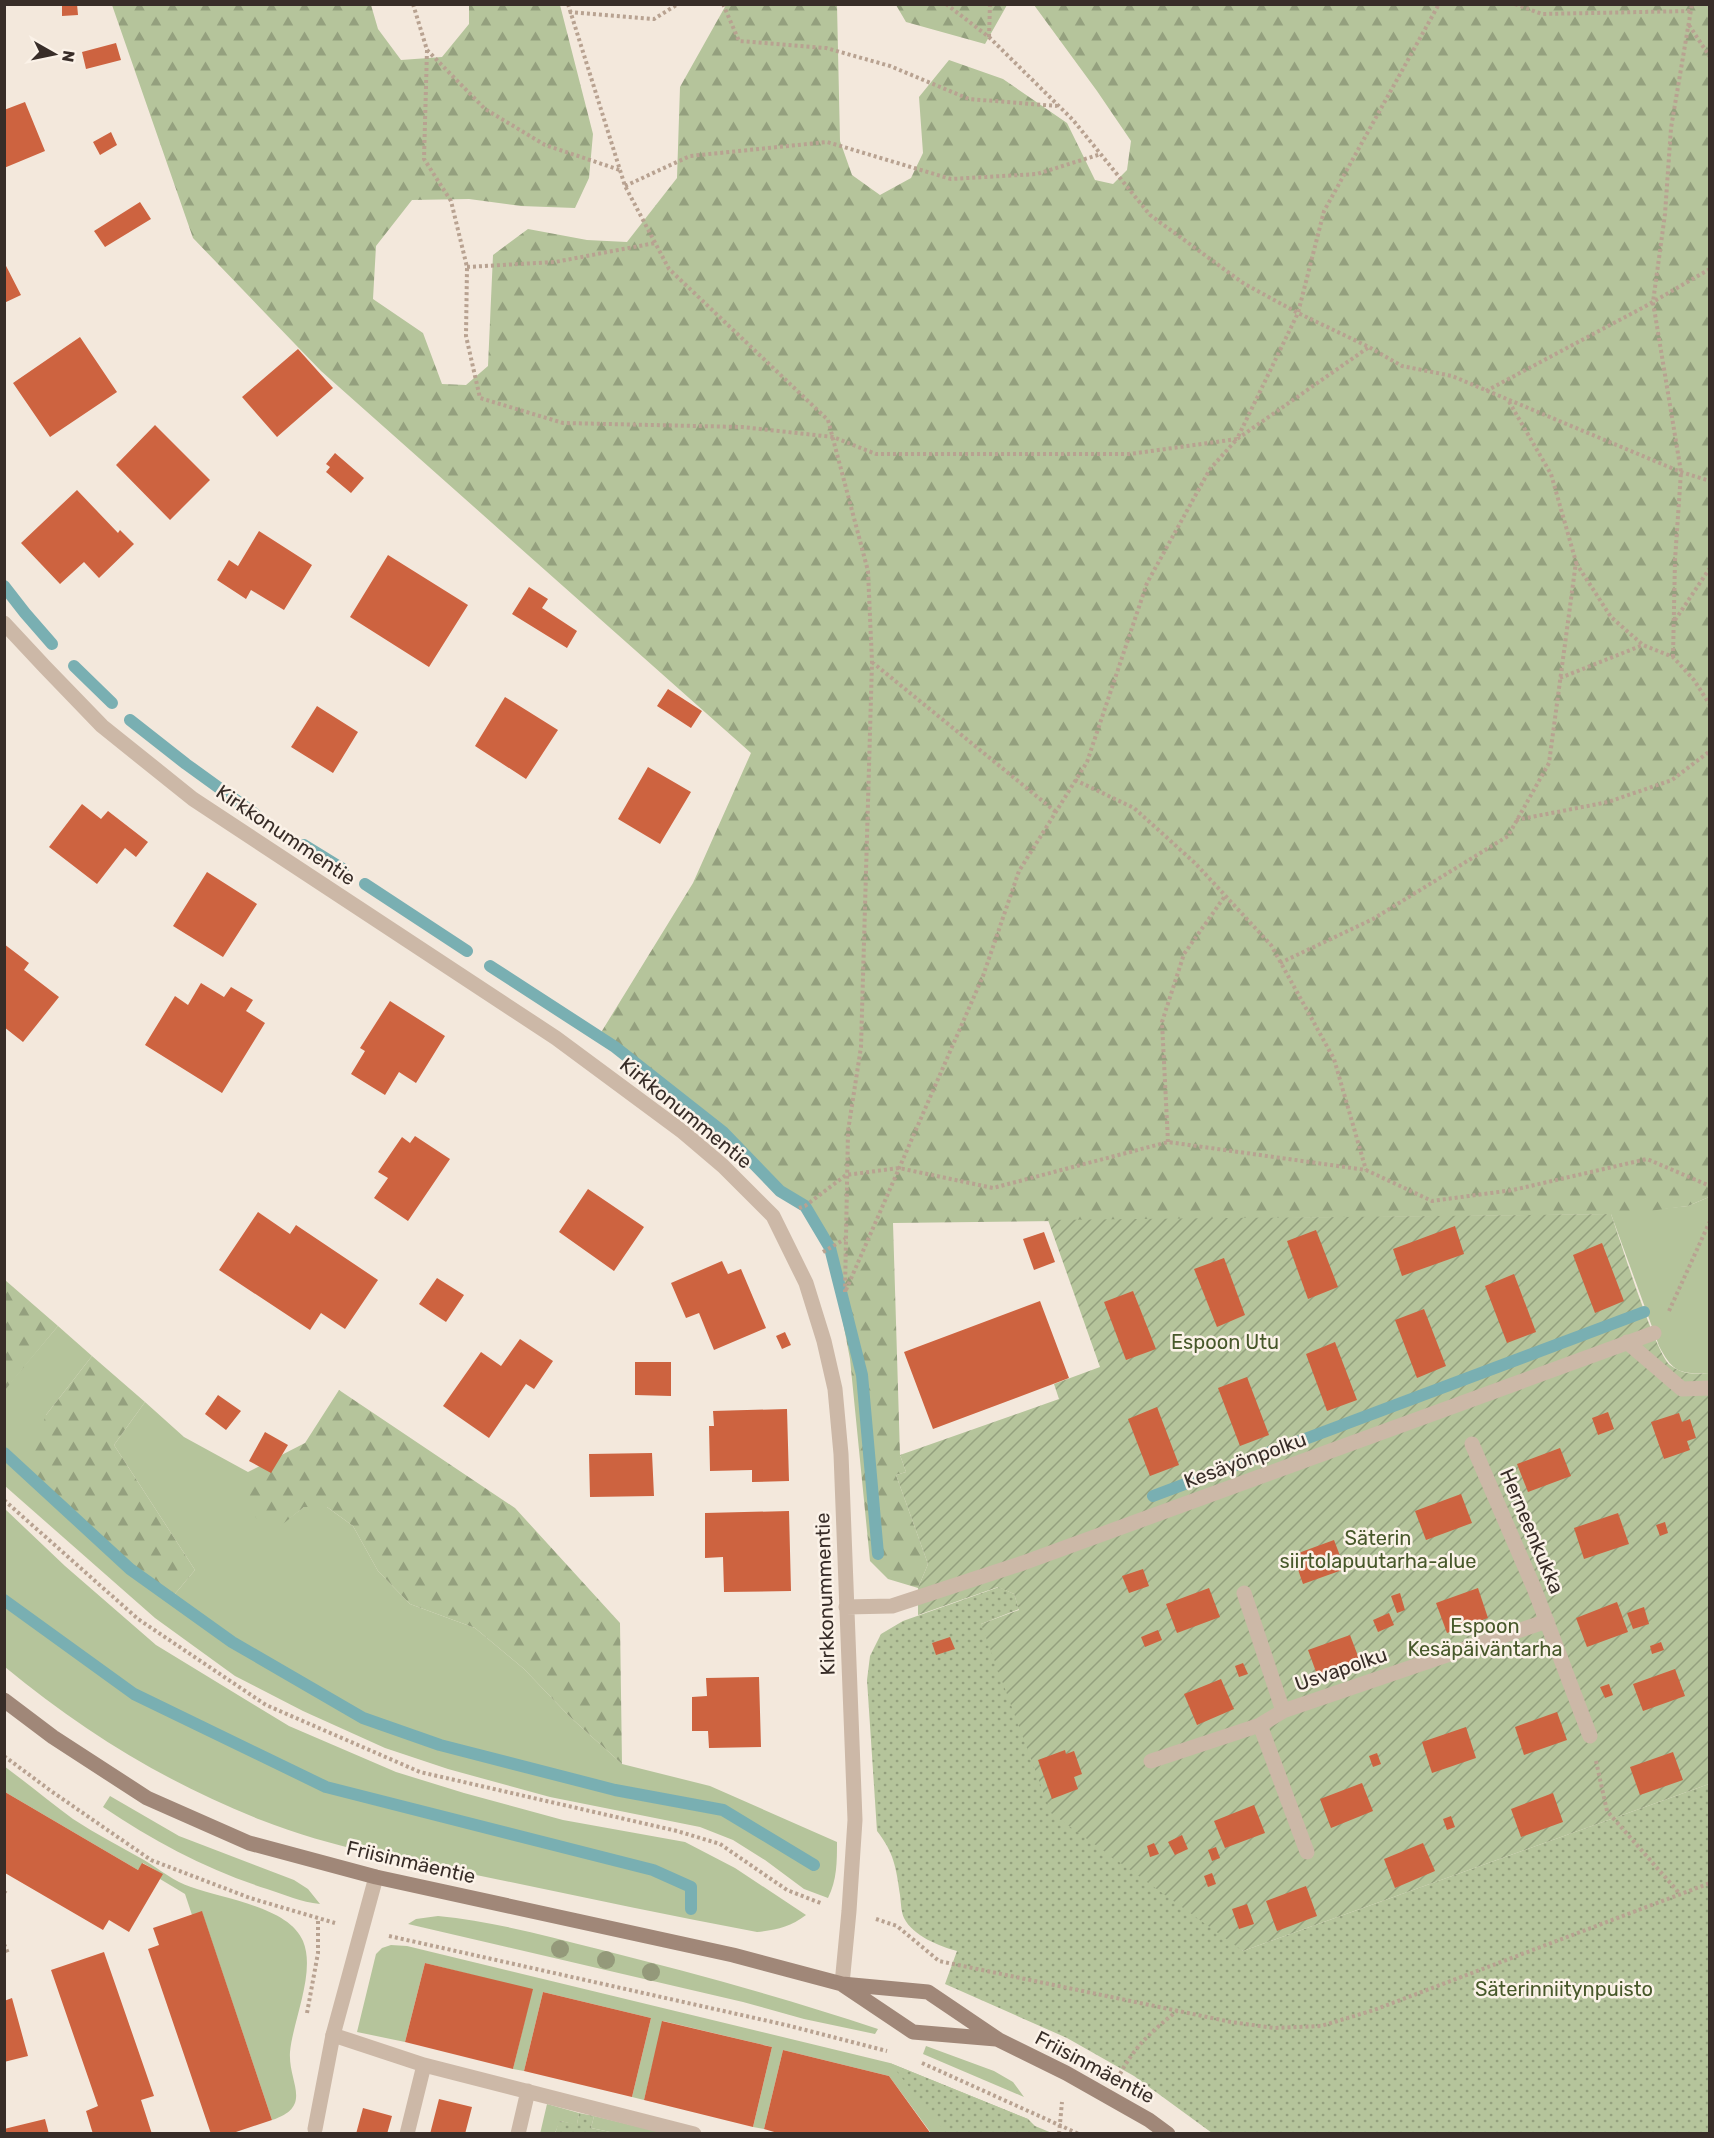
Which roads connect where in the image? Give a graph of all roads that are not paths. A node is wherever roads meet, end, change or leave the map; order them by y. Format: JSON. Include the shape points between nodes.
{"nodes":[{"id":1,"x":4,"y":622,"type":"edge"},
{"id":2,"x":1654,"y":1333,"type":"road end"},
{"id":3,"x":1627,"y":1342,"type":"junction"},
{"id":4,"x":1710,"y":1388,"type":"edge"},
{"id":5,"x":1472,"y":1444,"type":"dead end"},
{"id":6,"x":1244,"y":1593,"type":"dead end"},
{"id":7,"x":846,"y":1608,"type":"junction"},
{"id":8,"x":1547,"y":1621,"type":"junction"},
{"id":9,"x":4,"y":1700,"type":"edge"},
{"id":10,"x":1283,"y":1711,"type":"junction"},
{"id":11,"x":1260,"y":1725,"type":"junction"},
{"id":12,"x":1590,"y":1736,"type":"road end"},
{"id":13,"x":1151,"y":1761,"type":"dead end"},
{"id":14,"x":1307,"y":1852,"type":"dead end"},
{"id":15,"x":376,"y":1877,"type":"junction"},
{"id":16,"x":842,"y":1984,"type":"junction"},
{"id":17,"x":333,"y":2035,"type":"junction"},
{"id":18,"x":999,"y":2040,"type":"junction"},
{"id":19,"x":424,"y":2065,"type":"junction"},
{"id":20,"x":528,"y":2091,"type":"junction"},
{"id":21,"x":315,"y":2129,"type":"dead end"},
{"id":22,"x":407,"y":2133,"type":"edge"},
{"id":23,"x":518,"y":2133,"type":"edge"},
{"id":24,"x":693,"y":2133,"type":"edge"},
{"id":25,"x":1168,"y":2133,"type":"edge"}],
"edges":[{"from":1,"to":7,"type":"street","name":"Kirkkonummentie","via":[[102,726],[194,799],[556,1038],[683,1132],[773,1216],[806,1283],[836,1389]]},
{"from":2,"to":3,"type":"street","name":"Kesäyönpolku"},
{"from":3,"to":4,"type":"street","via":[[1682,1389]]},
{"from":3,"to":7,"type":"street","name":"Kesäyönpolku","via":[[1023,1563],[892,1606]]},
{"from":5,"to":8,"type":"street","name":"Herneenkukka"},
{"from":6,"to":10,"type":"street"},
{"from":7,"to":16,"type":"street","name":"Kirkkonummentie","via":[[855,1820]]},
{"from":8,"to":10,"type":"street","name":"Usvapolku"},
{"from":8,"to":12,"type":"street","name":"Herneenkukka"},
{"from":9,"to":15,"type":"main road","name":"Friisinmäentie","via":[[147,1798],[249,1843]]},
{"from":10,"to":11,"type":"street","name":"Usvapolku"},
{"from":11,"to":13,"type":"street","name":"Usvapolku"},
{"from":11,"to":14,"type":"street"},
{"from":15,"to":16,"type":"main road","name":"Friisinmäentie","via":[[733,1955]]},
{"from":15,"to":17,"type":"street"},
{"from":16,"to":18,"type":"main road","name":"Friisinmäentie","via":[[928,1992]]},
{"from":16,"to":18,"type":"main road","name":"Friisinmäentie","via":[[913,2032]]},
{"from":17,"to":19,"type":"street"},
{"from":17,"to":21,"type":"street"},
{"from":18,"to":25,"type":"main road","name":"Friisinmäentie","via":[[1108,2096]]},
{"from":19,"to":20,"type":"street"},
{"from":19,"to":22,"type":"street"},
{"from":20,"to":23,"type":"street"},
{"from":20,"to":24,"type":"street"}]}
